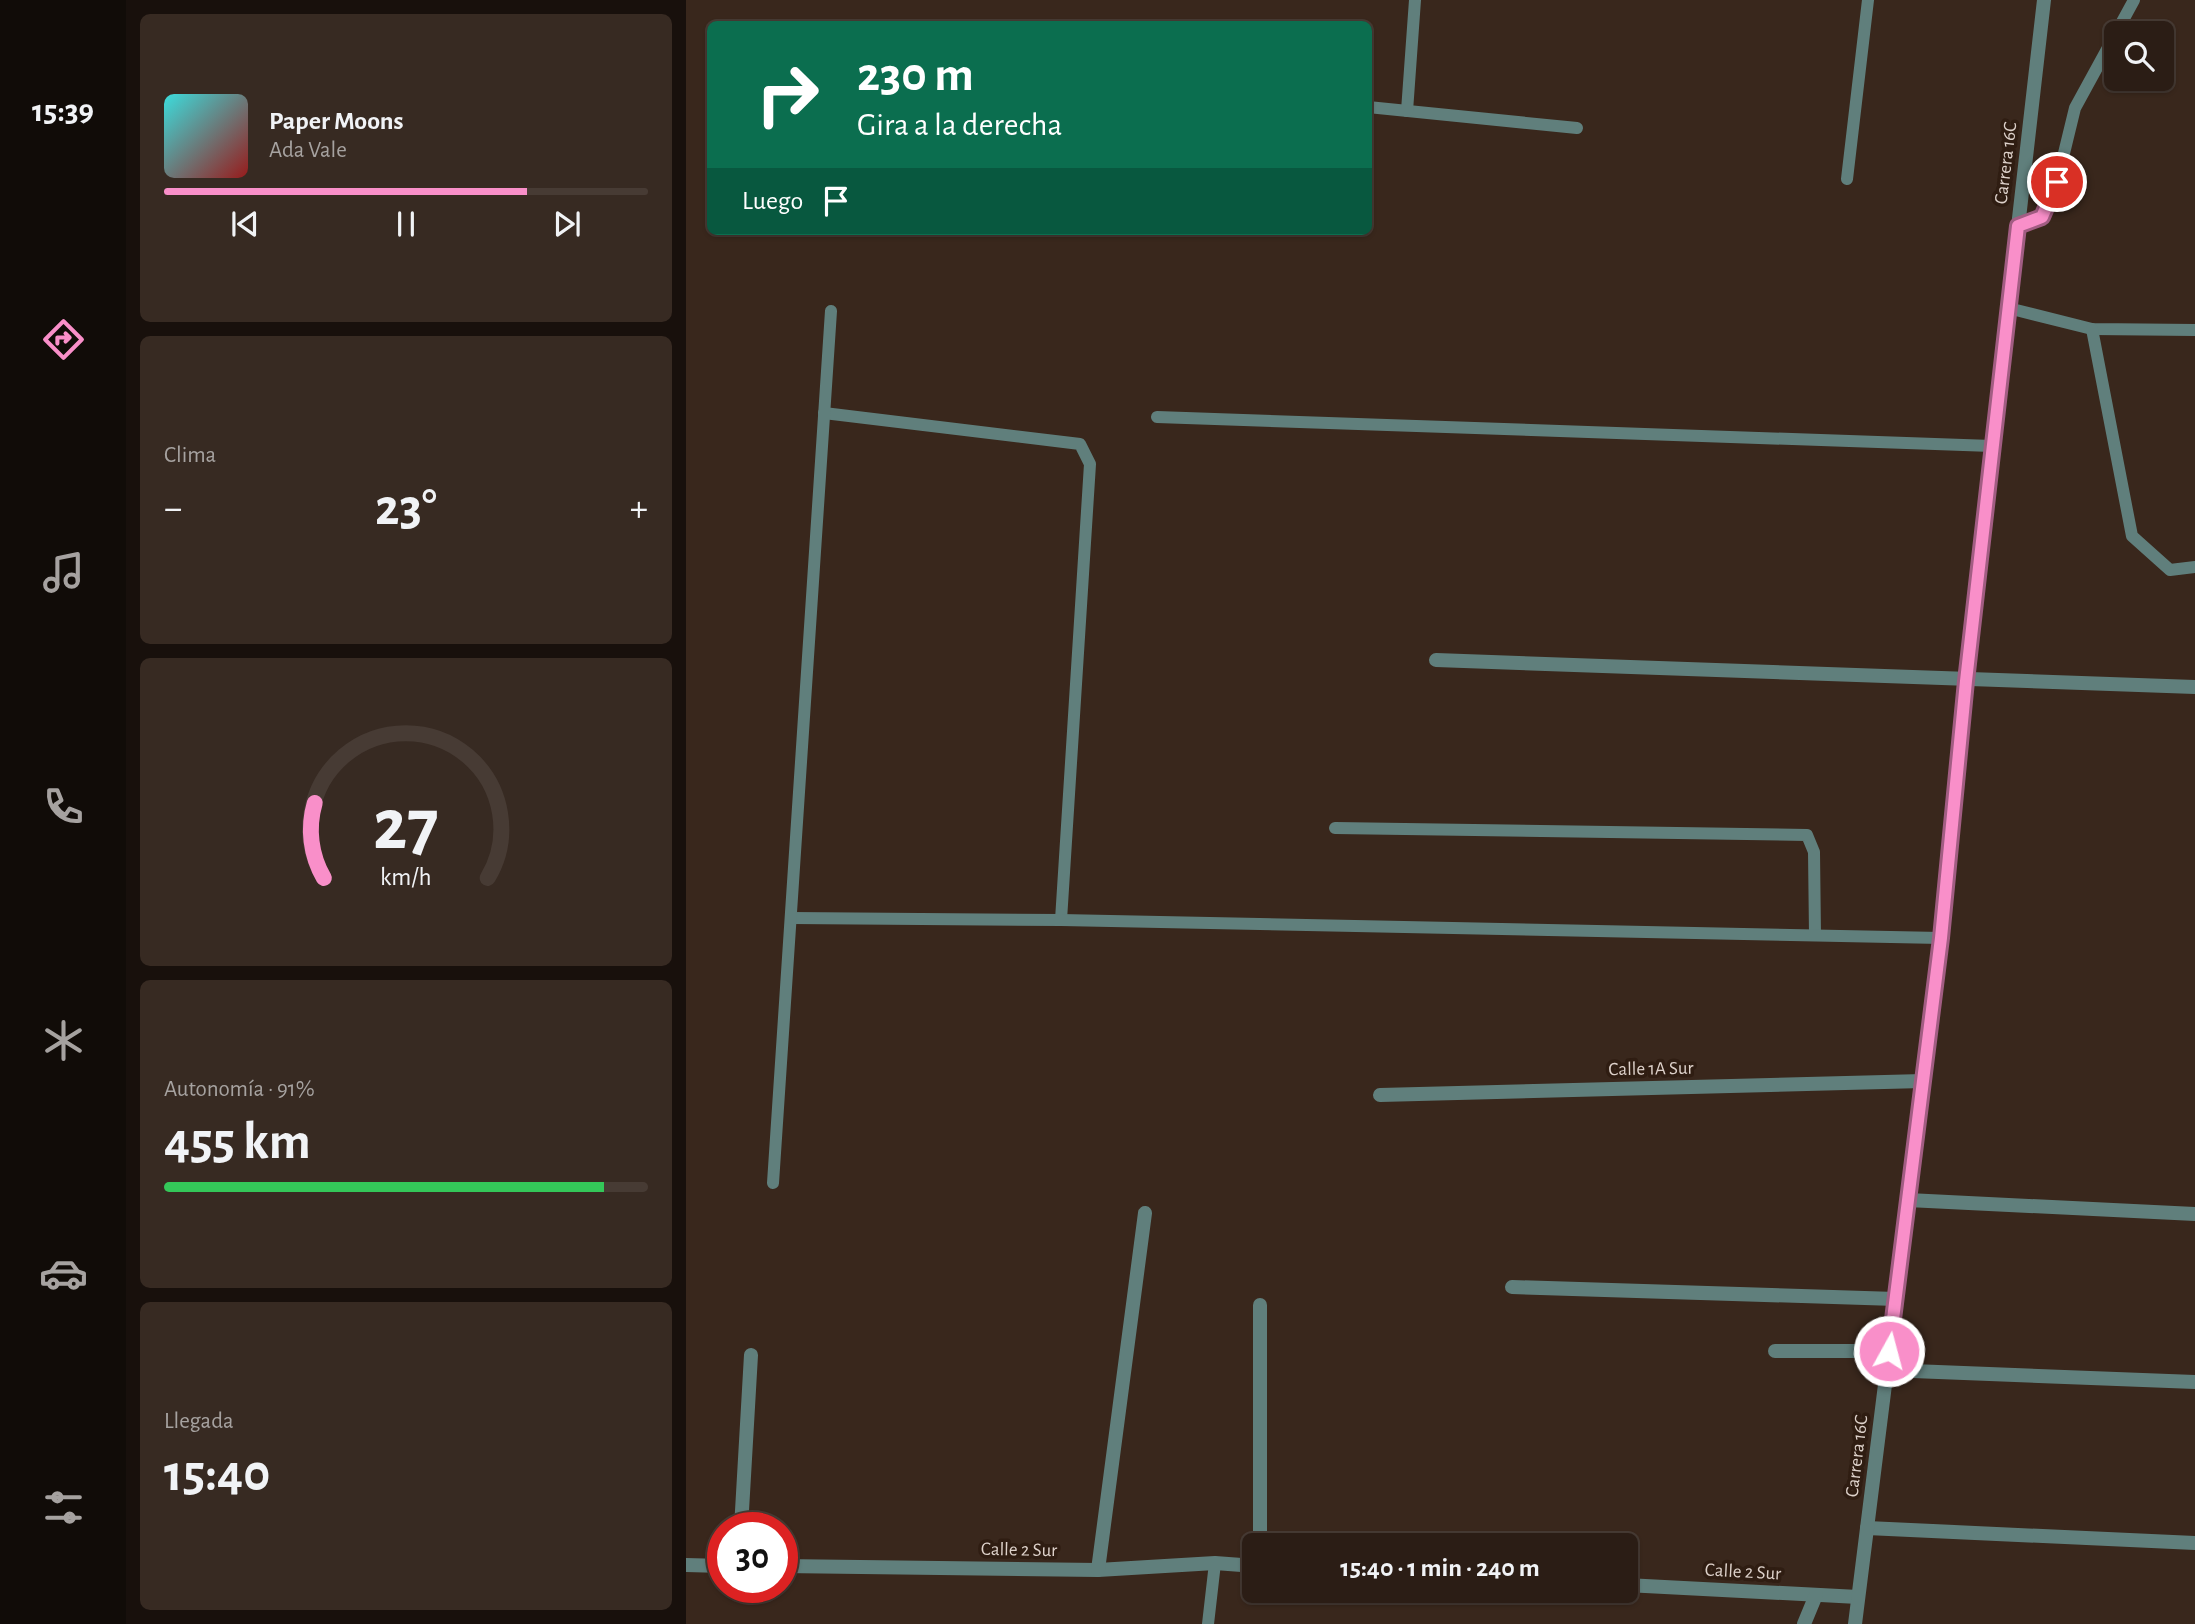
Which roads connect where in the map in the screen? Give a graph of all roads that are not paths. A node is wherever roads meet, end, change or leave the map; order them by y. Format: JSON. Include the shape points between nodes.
{"nodes":[{"id":1,"x":1415,"y":0,"type":"edge"},
{"id":2,"x":1868,"y":0,"type":"edge"},
{"id":3,"x":2044,"y":0,"type":"edge"},
{"id":4,"x":2134,"y":0,"type":"edge"},
{"id":5,"x":1372,"y":107,"type":"edge"},
{"id":6,"x":1406,"y":111,"type":"junction"},
{"id":7,"x":1577,"y":128,"type":"dead end"},
{"id":8,"x":1847,"y":179,"type":"dead end"},
{"id":9,"x":2018,"y":226,"type":"junction"},
{"id":10,"x":2008,"y":308,"type":"junction"},
{"id":11,"x":831,"y":311,"type":"dead end"},
{"id":12,"x":2092,"y":329,"type":"junction"},
{"id":13,"x":2195,"y":330,"type":"edge"},
{"id":14,"x":824,"y":413,"type":"junction"},
{"id":15,"x":1157,"y":416,"type":"dead end"},
{"id":16,"x":1992,"y":446,"type":"junction"},
{"id":17,"x":2195,"y":567,"type":"edge"},
{"id":18,"x":1436,"y":660,"type":"dead end"},
{"id":19,"x":1966,"y":681,"type":"junction"},
{"id":20,"x":2195,"y":687,"type":"edge"},
{"id":21,"x":1335,"y":828,"type":"dead end"},
{"id":22,"x":791,"y":918,"type":"junction"},
{"id":23,"x":1061,"y":920,"type":"junction"},
{"id":24,"x":1815,"y":935,"type":"junction"},
{"id":25,"x":1941,"y":938,"type":"junction"},
{"id":26,"x":1923,"y":1081,"type":"junction"},
{"id":27,"x":1380,"y":1095,"type":"dead end"},
{"id":28,"x":773,"y":1183,"type":"dead end"},
{"id":29,"x":1908,"y":1200,"type":"junction"},
{"id":30,"x":1145,"y":1213,"type":"dead end"},
{"id":31,"x":2195,"y":1214,"type":"edge"},
{"id":32,"x":1512,"y":1287,"type":"dead end"},
{"id":33,"x":1896,"y":1299,"type":"junction"},
{"id":34,"x":1261,"y":1305,"type":"dead end"},
{"id":35,"x":1775,"y":1351,"type":"dead end"},
{"id":36,"x":1889,"y":1351,"type":"junction"},
{"id":37,"x":751,"y":1355,"type":"dead end"},
{"id":38,"x":1887,"y":1370,"type":"junction"},
{"id":39,"x":2195,"y":1382,"type":"edge"},
{"id":40,"x":742,"y":1512,"type":"edge"},
{"id":41,"x":1867,"y":1528,"type":"junction"},
{"id":42,"x":1260,"y":1533,"type":"edge"},
{"id":43,"x":2195,"y":1543,"type":"edge"},
{"id":44,"x":1215,"y":1563,"type":"junction"},
{"id":45,"x":686,"y":1565,"type":"edge"},
{"id":46,"x":1242,"y":1565,"type":"edge"},
{"id":47,"x":707,"y":1566,"type":"edge"},
{"id":48,"x":798,"y":1566,"type":"edge"},
{"id":49,"x":1098,"y":1570,"type":"junction"},
{"id":50,"x":1638,"y":1586,"type":"edge"},
{"id":51,"x":1816,"y":1595,"type":"junction"},
{"id":52,"x":1858,"y":1597,"type":"junction"},
{"id":53,"x":1208,"y":1624,"type":"edge"},
{"id":54,"x":1804,"y":1624,"type":"edge"},
{"id":55,"x":1855,"y":1624,"type":"edge"}],
"edges":[{"from":1,"to":6,"type":"lane"},
{"from":2,"to":8,"type":"lane"},
{"from":3,"to":9,"type":"street","name":"Carrera 16C"},
{"from":4,"to":9,"type":"lane","via":[[2075,108],[2057,182],[2042,217]]},
{"from":5,"to":6,"type":"lane"},
{"from":6,"to":7,"type":"lane"},
{"from":9,"to":10,"type":"street","name":"Carrera 16C"},
{"from":10,"to":12,"type":"lane"},
{"from":10,"to":16,"type":"street","name":"Carrera 16C"},
{"from":11,"to":14,"type":"lane"},
{"from":12,"to":13,"type":"lane"},
{"from":12,"to":17,"type":"lane","via":[[2132,536],[2170,570]]},
{"from":14,"to":22,"type":"lane"},
{"from":14,"to":23,"type":"lane","via":[[1080,444],[1090,464]]},
{"from":15,"to":16,"type":"lane"},
{"from":16,"to":19,"type":"street","name":"Carrera 16C"},
{"from":18,"to":19,"type":"street"},
{"from":19,"to":20,"type":"street"},
{"from":19,"to":25,"type":"street","name":"Carrera 16C"},
{"from":21,"to":24,"type":"lane","via":[[1807,835],[1814,852]]},
{"from":22,"to":23,"type":"lane"},
{"from":22,"to":28,"type":"lane"},
{"from":23,"to":24,"type":"lane"},
{"from":24,"to":25,"type":"lane"},
{"from":25,"to":26,"type":"street","name":"Carrera 16C"},
{"from":26,"to":27,"type":"street","name":"Calle 1A Sur"},
{"from":26,"to":29,"type":"street","name":"Carrera 16C"},
{"from":29,"to":31,"type":"street"},
{"from":29,"to":33,"type":"street","name":"Carrera 16C"},
{"from":30,"to":49,"type":"street"},
{"from":32,"to":33,"type":"street"},
{"from":33,"to":36,"type":"street","name":"Carrera 16C"},
{"from":34,"to":42,"type":"street"},
{"from":35,"to":36,"type":"street"},
{"from":36,"to":38,"type":"street","name":"Carrera 16C"},
{"from":37,"to":40,"type":"street"},
{"from":38,"to":39,"type":"street"},
{"from":38,"to":41,"type":"street","name":"Carrera 16C"},
{"from":41,"to":43,"type":"street"},
{"from":41,"to":52,"type":"street","name":"Carrera 16C"},
{"from":44,"to":46,"type":"street","name":"Calle 2 Sur"},
{"from":44,"to":49,"type":"street","name":"Calle 2 Sur"},
{"from":44,"to":53,"type":"lane"},
{"from":45,"to":47,"type":"street"},
{"from":48,"to":49,"type":"street","name":"Calle 2 Sur"},
{"from":50,"to":51,"type":"street","name":"Calle 2 Sur"},
{"from":51,"to":52,"type":"street","name":"Calle 2 Sur"},
{"from":51,"to":54,"type":"street"},
{"from":52,"to":55,"type":"street","name":"Carrera 16C"}]}
